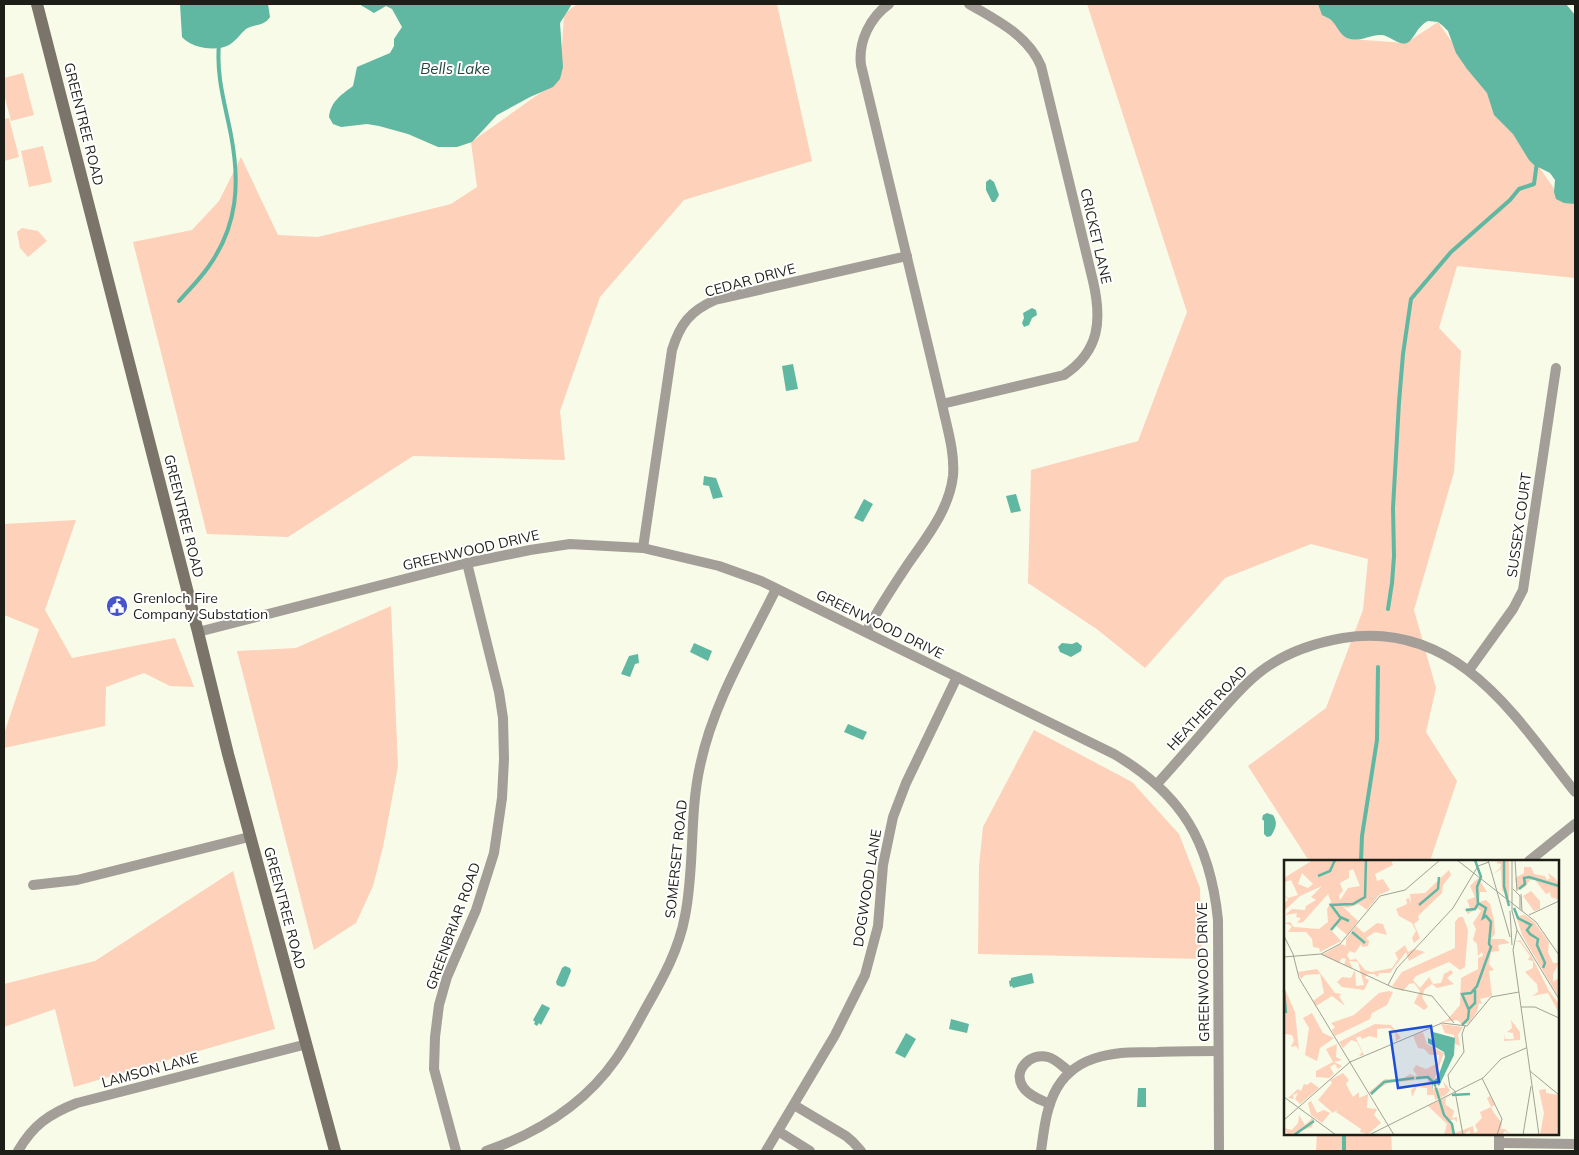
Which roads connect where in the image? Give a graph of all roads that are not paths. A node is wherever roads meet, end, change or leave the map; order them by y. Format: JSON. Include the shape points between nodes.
{"nodes":[{"id":1,"x":37,"y":4,"type":"edge"},
{"id":2,"x":889,"y":4,"type":"edge"},
{"id":3,"x":969,"y":4,"type":"edge"},
{"id":4,"x":907,"y":256,"type":"junction"},
{"id":5,"x":1556,"y":368,"type":"dead end"},
{"id":6,"x":942,"y":404,"type":"junction"},
{"id":7,"x":643,"y":548,"type":"junction"},
{"id":8,"x":468,"y":563,"type":"junction"},
{"id":9,"x":776,"y":589,"type":"junction"},
{"id":10,"x":198,"y":632,"type":"junction"},
{"id":11,"x":866,"y":632,"type":"junction"},
{"id":12,"x":1468,"y":670,"type":"junction"},
{"id":13,"x":957,"y":677,"type":"junction"},
{"id":14,"x":1157,"y":784,"type":"junction"},
{"id":15,"x":1575,"y":792,"type":"edge"},
{"id":16,"x":1575,"y":824,"type":"edge"},
{"id":17,"x":249,"y":837,"type":"junction"},
{"id":18,"x":1530,"y":860,"type":"edge"},
{"id":19,"x":32,"y":885,"type":"dead end"},
{"id":20,"x":307,"y":1044,"type":"junction"},
{"id":21,"x":1218,"y":1051,"type":"junction"},
{"id":22,"x":1070,"y":1072,"type":"junction"},
{"id":23,"x":1050,"y":1104,"type":"junction"},
{"id":24,"x":794,"y":1105,"type":"junction"},
{"id":25,"x":778,"y":1131,"type":"junction"},
{"id":26,"x":1499,"y":1143,"type":"edge"},
{"id":27,"x":1575,"y":1144,"type":"edge"},
{"id":28,"x":18,"y":1151,"type":"edge"},
{"id":29,"x":335,"y":1151,"type":"edge"},
{"id":30,"x":456,"y":1151,"type":"edge"},
{"id":31,"x":486,"y":1151,"type":"edge"},
{"id":32,"x":766,"y":1151,"type":"edge"},
{"id":33,"x":810,"y":1151,"type":"edge"},
{"id":34,"x":860,"y":1151,"type":"edge"},
{"id":35,"x":1041,"y":1151,"type":"edge"},
{"id":36,"x":1219,"y":1151,"type":"edge"}],
"edges":[{"from":1,"to":10,"type":"street","name":"GREENTREE ROAD"},
{"from":2,"to":4,"type":"street","via":[[869,28],[862,42],[860,57]]},
{"from":3,"to":6,"type":"street","name":"CRICKET LANE","via":[[1020,37],[1032,48],[1042,66],[1095,291],[1098,326],[1086,355],[1064,375]]},
{"from":4,"to":6,"type":"street"},
{"from":4,"to":7,"type":"street","name":"CEDAR DRIVE","via":[[715,300],[699,308],[685,321],[670,359]]},
{"from":5,"to":12,"type":"street","name":"SUSSEX COURT","via":[[1523,590]]},
{"from":6,"to":11,"type":"street","via":[[953,462],[948,498]]},
{"from":7,"to":8,"type":"street","name":"GREENWOOD DRIVE","via":[[570,544]]},
{"from":7,"to":9,"type":"street","name":"GREENWOOD DRIVE","via":[[719,566]]},
{"from":8,"to":10,"type":"street","name":"GREENWOOD DRIVE"},
{"from":8,"to":30,"type":"street","name":"GREENBRIAR ROAD","via":[[499,692],[504,759],[494,853],[476,910],[447,977],[436,1029],[434,1068]]},
{"from":9,"to":11,"type":"street","name":"GREENWOOD DRIVE"},
{"from":9,"to":31,"type":"street","name":"SOMERSET ROAD","via":[[724,692],[708,735],[698,780],[685,916],[666,971],[623,1048],[594,1087],[544,1126]]},
{"from":10,"to":17,"type":"street","name":"GREENTREE ROAD"},
{"from":11,"to":13,"type":"street","name":"GREENWOOD DRIVE"},
{"from":12,"to":14,"type":"street","name":"HEATHER ROAD","via":[[1427,647],[1397,639],[1360,636],[1312,646],[1272,664],[1248,682]]},
{"from":12,"to":15,"type":"street","name":"HEATHER ROAD","via":[[1503,700]]},
{"from":13,"to":14,"type":"street","name":"GREENWOOD DRIVE","via":[[1114,754]]},
{"from":13,"to":24,"type":"street","name":"DOGWOOD LANE","via":[[893,817],[883,866],[878,926],[865,976]]},
{"from":14,"to":21,"type":"street","name":"GREENWOOD DRIVE","via":[[1191,827],[1207,861],[1215,890]]},
{"from":16,"to":18,"type":"street"},
{"from":17,"to":19,"type":"street","via":[[77,880]]},
{"from":17,"to":20,"type":"street","name":"GREENTREE ROAD"},
{"from":20,"to":28,"type":"street","name":"LAMSON LANE","via":[[77,1103],[39,1123]]},
{"from":20,"to":29,"type":"street","name":"GREENTREE ROAD"},
{"from":21,"to":22,"type":"street","via":[[1109,1053],[1092,1058]]},
{"from":21,"to":36,"type":"street","name":"GREENWOOD DRIVE"},
{"from":22,"to":23,"type":"street","via":[[1057,1088]]},
{"from":22,"to":23,"type":"street","via":[[1046,1056],[1032,1058],[1022,1067],[1023,1087]]},
{"from":23,"to":35,"type":"street"},
{"from":24,"to":25,"type":"street","name":"DOGWOOD LANE"},
{"from":24,"to":34,"type":"street","via":[[854,1142]]},
{"from":25,"to":32,"type":"street","name":"DOGWOOD LANE"},
{"from":25,"to":33,"type":"street"},
{"from":26,"to":27,"type":"street"}]}
